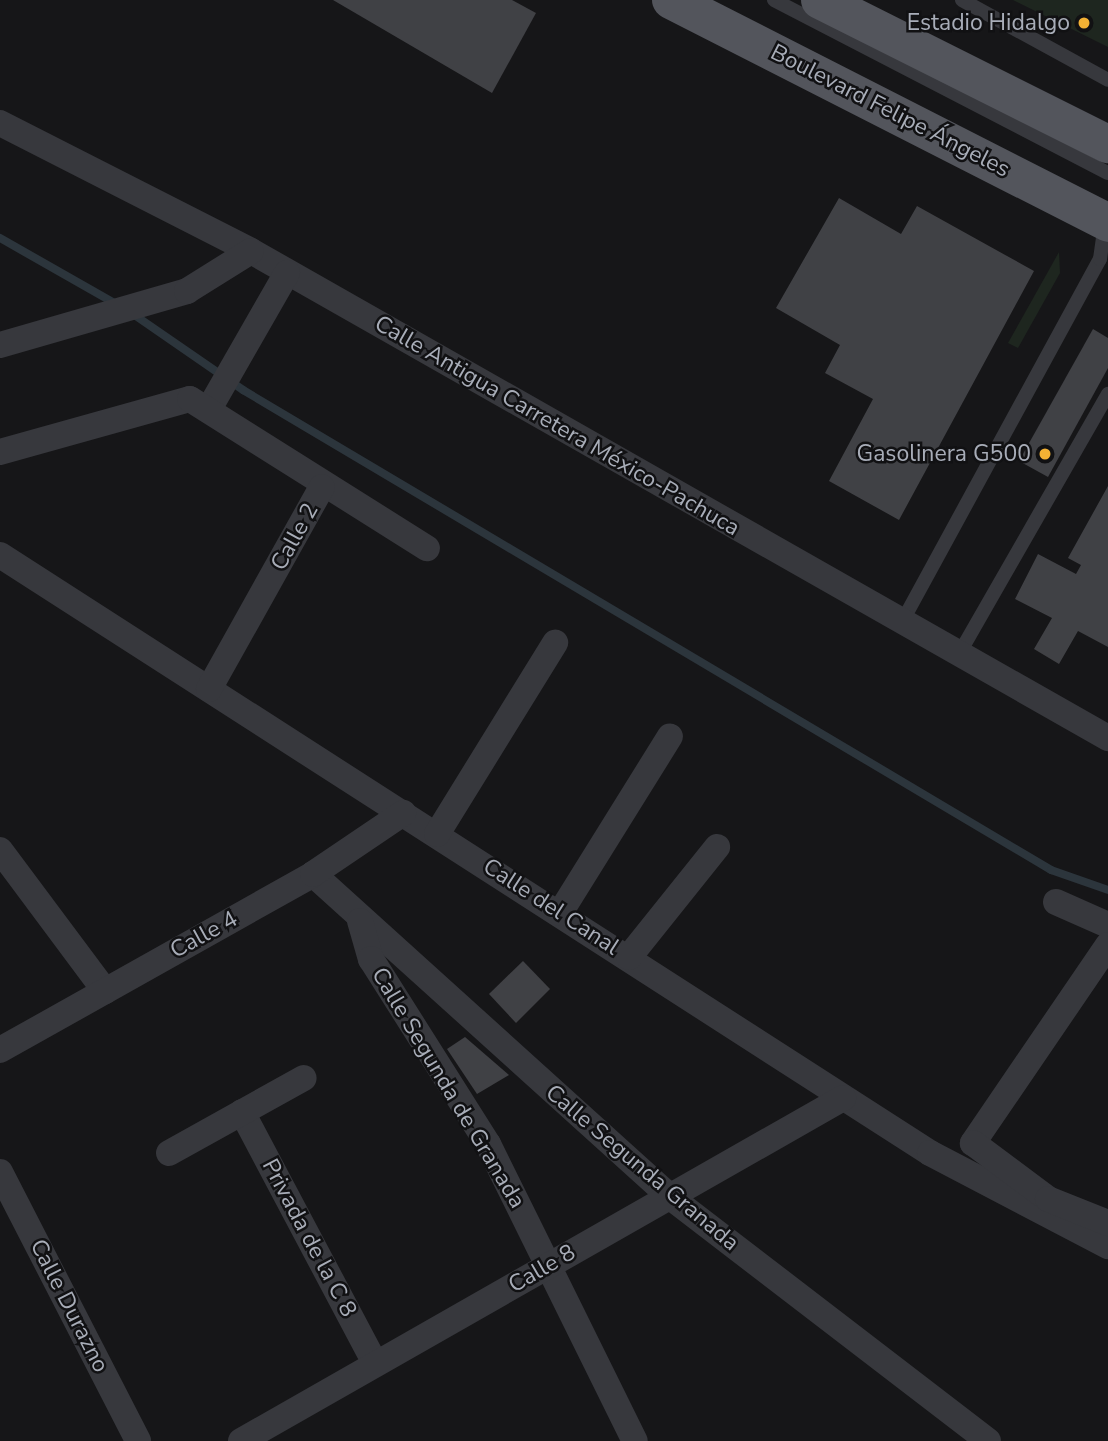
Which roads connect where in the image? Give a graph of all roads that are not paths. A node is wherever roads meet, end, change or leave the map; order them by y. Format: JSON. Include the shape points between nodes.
{"nodes":[{"id":1,"x":671,"y":0,"type":"edge"},
{"id":2,"x":700,"y":0,"type":"edge"},
{"id":3,"x":774,"y":0,"type":"edge"},
{"id":4,"x":820,"y":0,"type":"edge"},
{"id":5,"x":962,"y":0,"type":"edge"},
{"id":6,"x":1108,"y":80,"type":"edge"},
{"id":7,"x":0,"y":123,"type":"edge"},
{"id":8,"x":1108,"y":144,"type":"edge"},
{"id":9,"x":1108,"y":173,"type":"edge"},
{"id":10,"x":1107,"y":218,"type":"edge"},
{"id":11,"x":251,"y":251,"type":"junction"},
{"id":12,"x":287,"y":273,"type":"junction"},
{"id":13,"x":0,"y":345,"type":"edge"},
{"id":14,"x":1108,"y":394,"type":"edge"},
{"id":15,"x":206,"y":400,"type":"junction"},
{"id":16,"x":0,"y":452,"type":"edge"},
{"id":17,"x":323,"y":487,"type":"junction"},
{"id":18,"x":427,"y":548,"type":"dead end"},
{"id":19,"x":0,"y":555,"type":"edge"},
{"id":20,"x":902,"y":622,"type":"junction"},
{"id":21,"x":555,"y":643,"type":"dead end"},
{"id":22,"x":959,"y":654,"type":"junction"},
{"id":23,"x":209,"y":689,"type":"junction"},
{"id":24,"x":670,"y":736,"type":"dead end"},
{"id":25,"x":1108,"y":738,"type":"edge"},
{"id":26,"x":403,"y":813,"type":"junction"},
{"id":27,"x":437,"y":834,"type":"junction"},
{"id":28,"x":717,"y":847,"type":"dead end"},
{"id":29,"x":0,"y":850,"type":"edge"},
{"id":30,"x":313,"y":874,"type":"junction"},
{"id":31,"x":1056,"y":902,"type":"dead end"},
{"id":32,"x":560,"y":913,"type":"junction"},
{"id":33,"x":360,"y":921,"type":"junction"},
{"id":34,"x":1108,"y":925,"type":"edge"},
{"id":35,"x":1108,"y":945,"type":"edge"},
{"id":36,"x":629,"y":957,"type":"junction"},
{"id":37,"x":105,"y":991,"type":"junction"},
{"id":38,"x":0,"y":1050,"type":"edge"},
{"id":39,"x":304,"y":1078,"type":"dead end"},
{"id":40,"x":843,"y":1098,"type":"junction"},
{"id":41,"x":242,"y":1112,"type":"junction"},
{"id":42,"x":169,"y":1153,"type":"dead end"},
{"id":43,"x":1,"y":1177,"type":"edge"},
{"id":44,"x":669,"y":1195,"type":"junction"},
{"id":45,"x":1108,"y":1223,"type":"edge"},
{"id":46,"x":1108,"y":1246,"type":"edge"},
{"id":47,"x":550,"y":1264,"type":"junction"},
{"id":48,"x":375,"y":1363,"type":"junction"},
{"id":49,"x":138,"y":1441,"type":"edge"},
{"id":50,"x":241,"y":1441,"type":"edge"},
{"id":51,"x":635,"y":1441,"type":"edge"},
{"id":52,"x":988,"y":1441,"type":"edge"}],
"edges":[{"from":1,"to":10,"type":"main road","name":"Boulevard Felipe Ángeles"},
{"from":2,"to":10,"type":"lane"},
{"from":3,"to":9,"type":"lane"},
{"from":4,"to":8,"type":"main road"},
{"from":5,"to":6,"type":"lane"},
{"from":7,"to":11,"type":"street","name":"Calle Antigua Carretera México-Pachuca"},
{"from":10,"to":20,"type":"lane","via":[[1100,259]]},
{"from":11,"to":12,"type":"street","name":"Calle Antigua Carretera México-Pachuca"},
{"from":11,"to":13,"type":"street","via":[[187,291]]},
{"from":12,"to":15,"type":"street","via":[[232,367]]},
{"from":12,"to":20,"type":"street","name":"Calle Antigua Carretera México-Pachuca"},
{"from":14,"to":22,"type":"lane"},
{"from":15,"to":16,"type":"street"},
{"from":15,"to":17,"type":"street","name":"Calle 2"},
{"from":17,"to":18,"type":"street"},
{"from":17,"to":23,"type":"street","name":"Calle 2"},
{"from":19,"to":23,"type":"street","name":"Calle del Canal"},
{"from":20,"to":22,"type":"street","name":"Calle Antigua Carretera México-Pachuca"},
{"from":21,"to":27,"type":"street"},
{"from":22,"to":25,"type":"street","name":"Calle Antigua Carretera México-Pachuca"},
{"from":23,"to":26,"type":"street","name":"Calle del Canal"},
{"from":24,"to":32,"type":"street"},
{"from":26,"to":27,"type":"street","name":"Calle del Canal"},
{"from":26,"to":30,"type":"street","name":"Calle 4"},
{"from":27,"to":32,"type":"street","name":"Calle del Canal"},
{"from":28,"to":36,"type":"street"},
{"from":29,"to":37,"type":"street"},
{"from":30,"to":33,"type":"street","name":"Calle Segunda Granada"},
{"from":30,"to":37,"type":"street","name":"Calle 4"},
{"from":31,"to":34,"type":"street"},
{"from":32,"to":36,"type":"street","name":"Calle del Canal"},
{"from":33,"to":44,"type":"street","name":"Calle Segunda Granada"},
{"from":33,"to":47,"type":"street","name":"Calle Segunda de Granada","via":[[371,959],[488,1144]]},
{"from":35,"to":45,"type":"street","via":[[973,1143],[1048,1199]]},
{"from":36,"to":40,"type":"street","name":"Calle del Canal"},
{"from":37,"to":38,"type":"street","name":"Calle 4"},
{"from":39,"to":41,"type":"street"},
{"from":40,"to":44,"type":"street","name":"Calle 8"},
{"from":40,"to":46,"type":"street","name":"Calle del Canal","via":[[1031,1210]]},
{"from":41,"to":42,"type":"street"},
{"from":41,"to":48,"type":"street","name":"Privada de la C 8"},
{"from":43,"to":49,"type":"street","name":"Calle Durazno"},
{"from":44,"to":47,"type":"street","name":"Calle 8"},
{"from":44,"to":52,"type":"street","name":"Calle Segunda Granada"},
{"from":47,"to":48,"type":"street","name":"Calle 8"},
{"from":47,"to":51,"type":"street","name":"Calle Segunda de Granada"},
{"from":48,"to":50,"type":"street","name":"Calle 8"}]}
